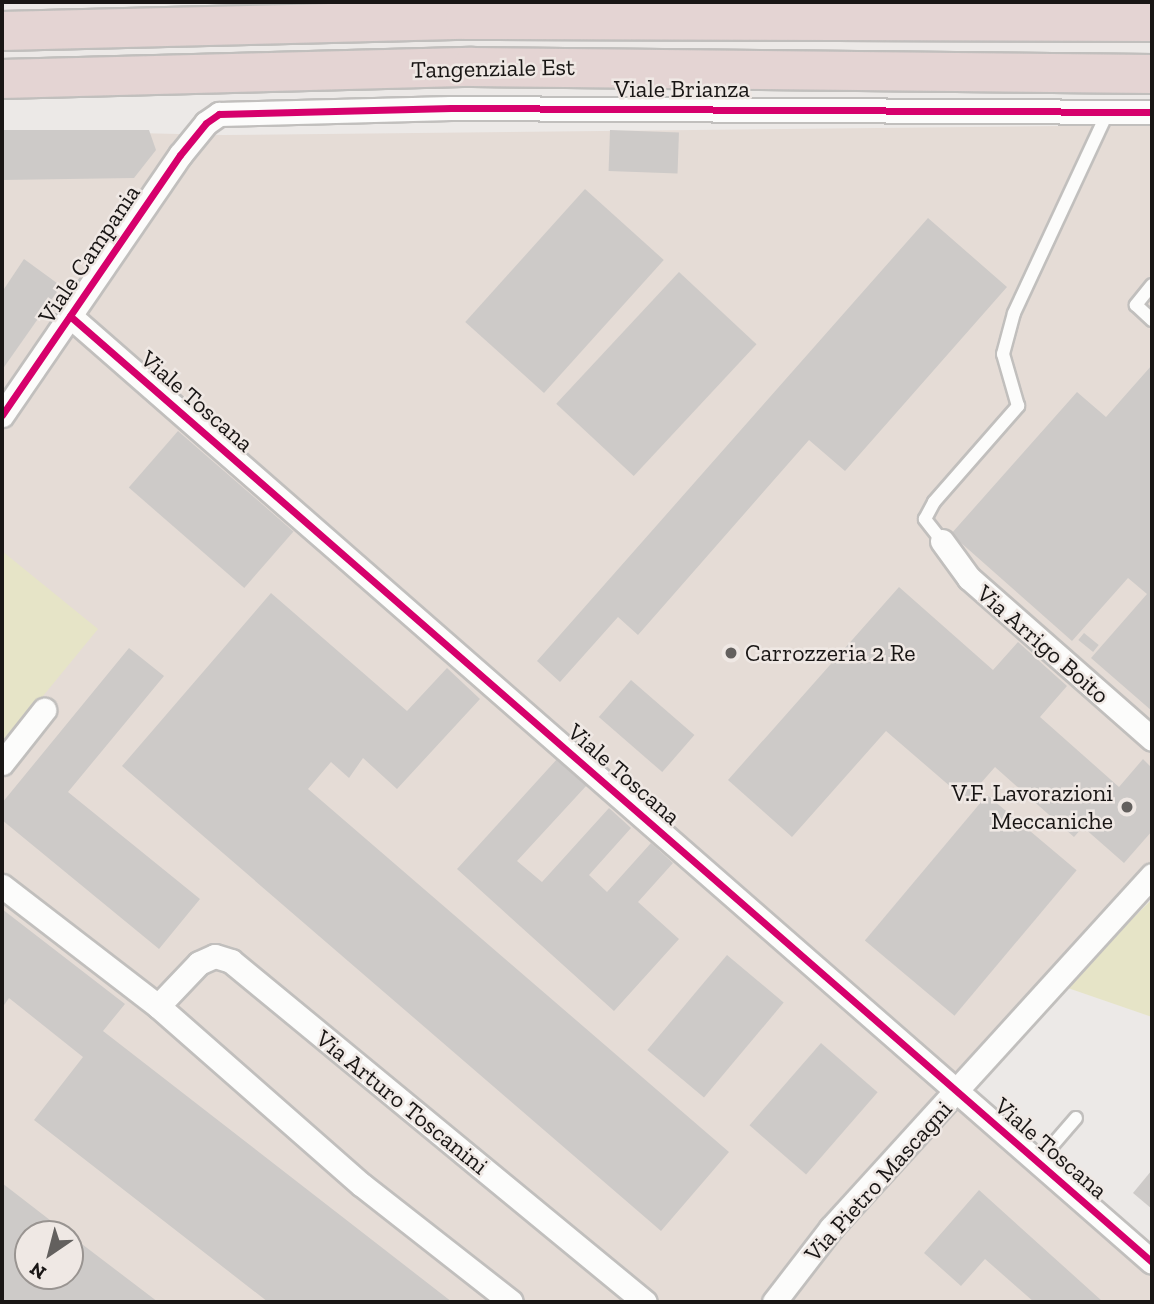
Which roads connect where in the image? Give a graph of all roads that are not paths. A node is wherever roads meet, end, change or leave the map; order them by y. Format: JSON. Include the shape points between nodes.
{"nodes":[{"id":1,"x":1152,"y":22,"type":"edge"},
{"id":2,"x":2,"y":31,"type":"edge"},
{"id":3,"x":1152,"y":74,"type":"edge"},
{"id":4,"x":2,"y":79,"type":"edge"},
{"id":5,"x":1108,"y":111,"type":"junction"},
{"id":6,"x":1152,"y":112,"type":"edge"},
{"id":7,"x":212,"y":117,"type":"joint"},
{"id":8,"x":1152,"y":285,"type":"edge"},
{"id":9,"x":70,"y":316,"type":"junction"},
{"id":10,"x":1152,"y":320,"type":"edge"},
{"id":11,"x":2,"y":415,"type":"edge"},
{"id":12,"x":942,"y":541,"type":"joint"},
{"id":13,"x":44,"y":710,"type":"dead end"},
{"id":14,"x":1152,"y":739,"type":"edge"},
{"id":15,"x":2,"y":763,"type":"edge"},
{"id":16,"x":1152,"y":875,"type":"edge"},
{"id":17,"x":2,"y":886,"type":"edge"},
{"id":18,"x":158,"y":1006,"type":"junction"},
{"id":19,"x":959,"y":1092,"type":"junction"},
{"id":20,"x":1076,"y":1118,"type":"dead end"},
{"id":21,"x":1038,"y":1162,"type":"junction"},
{"id":22,"x":1152,"y":1262,"type":"edge"},
{"id":23,"x":511,"y":1302,"type":"edge"},
{"id":24,"x":645,"y":1302,"type":"edge"},
{"id":25,"x":774,"y":1302,"type":"edge"}],
"edges":[{"from":1,"to":2,"type":"highway","name":"Tangenziale Est","via":[[465,20]]},
{"from":3,"to":4,"type":"highway","name":"Tangenziale Est","via":[[472,67]]},
{"from":5,"to":6,"type":"street","name":"Viale Brianza"},
{"from":5,"to":7,"type":"street","name":"Viale Brianza","via":[[425,108],[235,112]]},
{"from":5,"to":12,"type":"lane","via":[[1014,313],[1003,354],[1018,406],[934,502],[925,519]]},
{"from":7,"to":9,"type":"street","name":"Viale Campania","via":[[180,155]]},
{"from":8,"to":10,"type":"lane","via":[[1136,305]]},
{"from":9,"to":11,"type":"street","name":"Viale Campania"},
{"from":9,"to":19,"type":"street","name":"Viale Toscana"},
{"from":12,"to":14,"type":"street","name":"Via Arrigo Boito","via":[[969,578]]},
{"from":13,"to":15,"type":"street"},
{"from":16,"to":19,"type":"street","name":"Via Pietro Mascagni"},
{"from":17,"to":18,"type":"street"},
{"from":18,"to":23,"type":"street","via":[[362,1185]]},
{"from":18,"to":24,"type":"street","name":"Via Arturo Toscanini","via":[[200,963],[215,956],[231,961]]},
{"from":19,"to":21,"type":"street","name":"Viale Toscana"},
{"from":19,"to":25,"type":"street","name":"Via Pietro Mascagni","via":[[831,1228]]},
{"from":20,"to":21,"type":"lane"},
{"from":21,"to":22,"type":"street","name":"Viale Toscana"}]}
